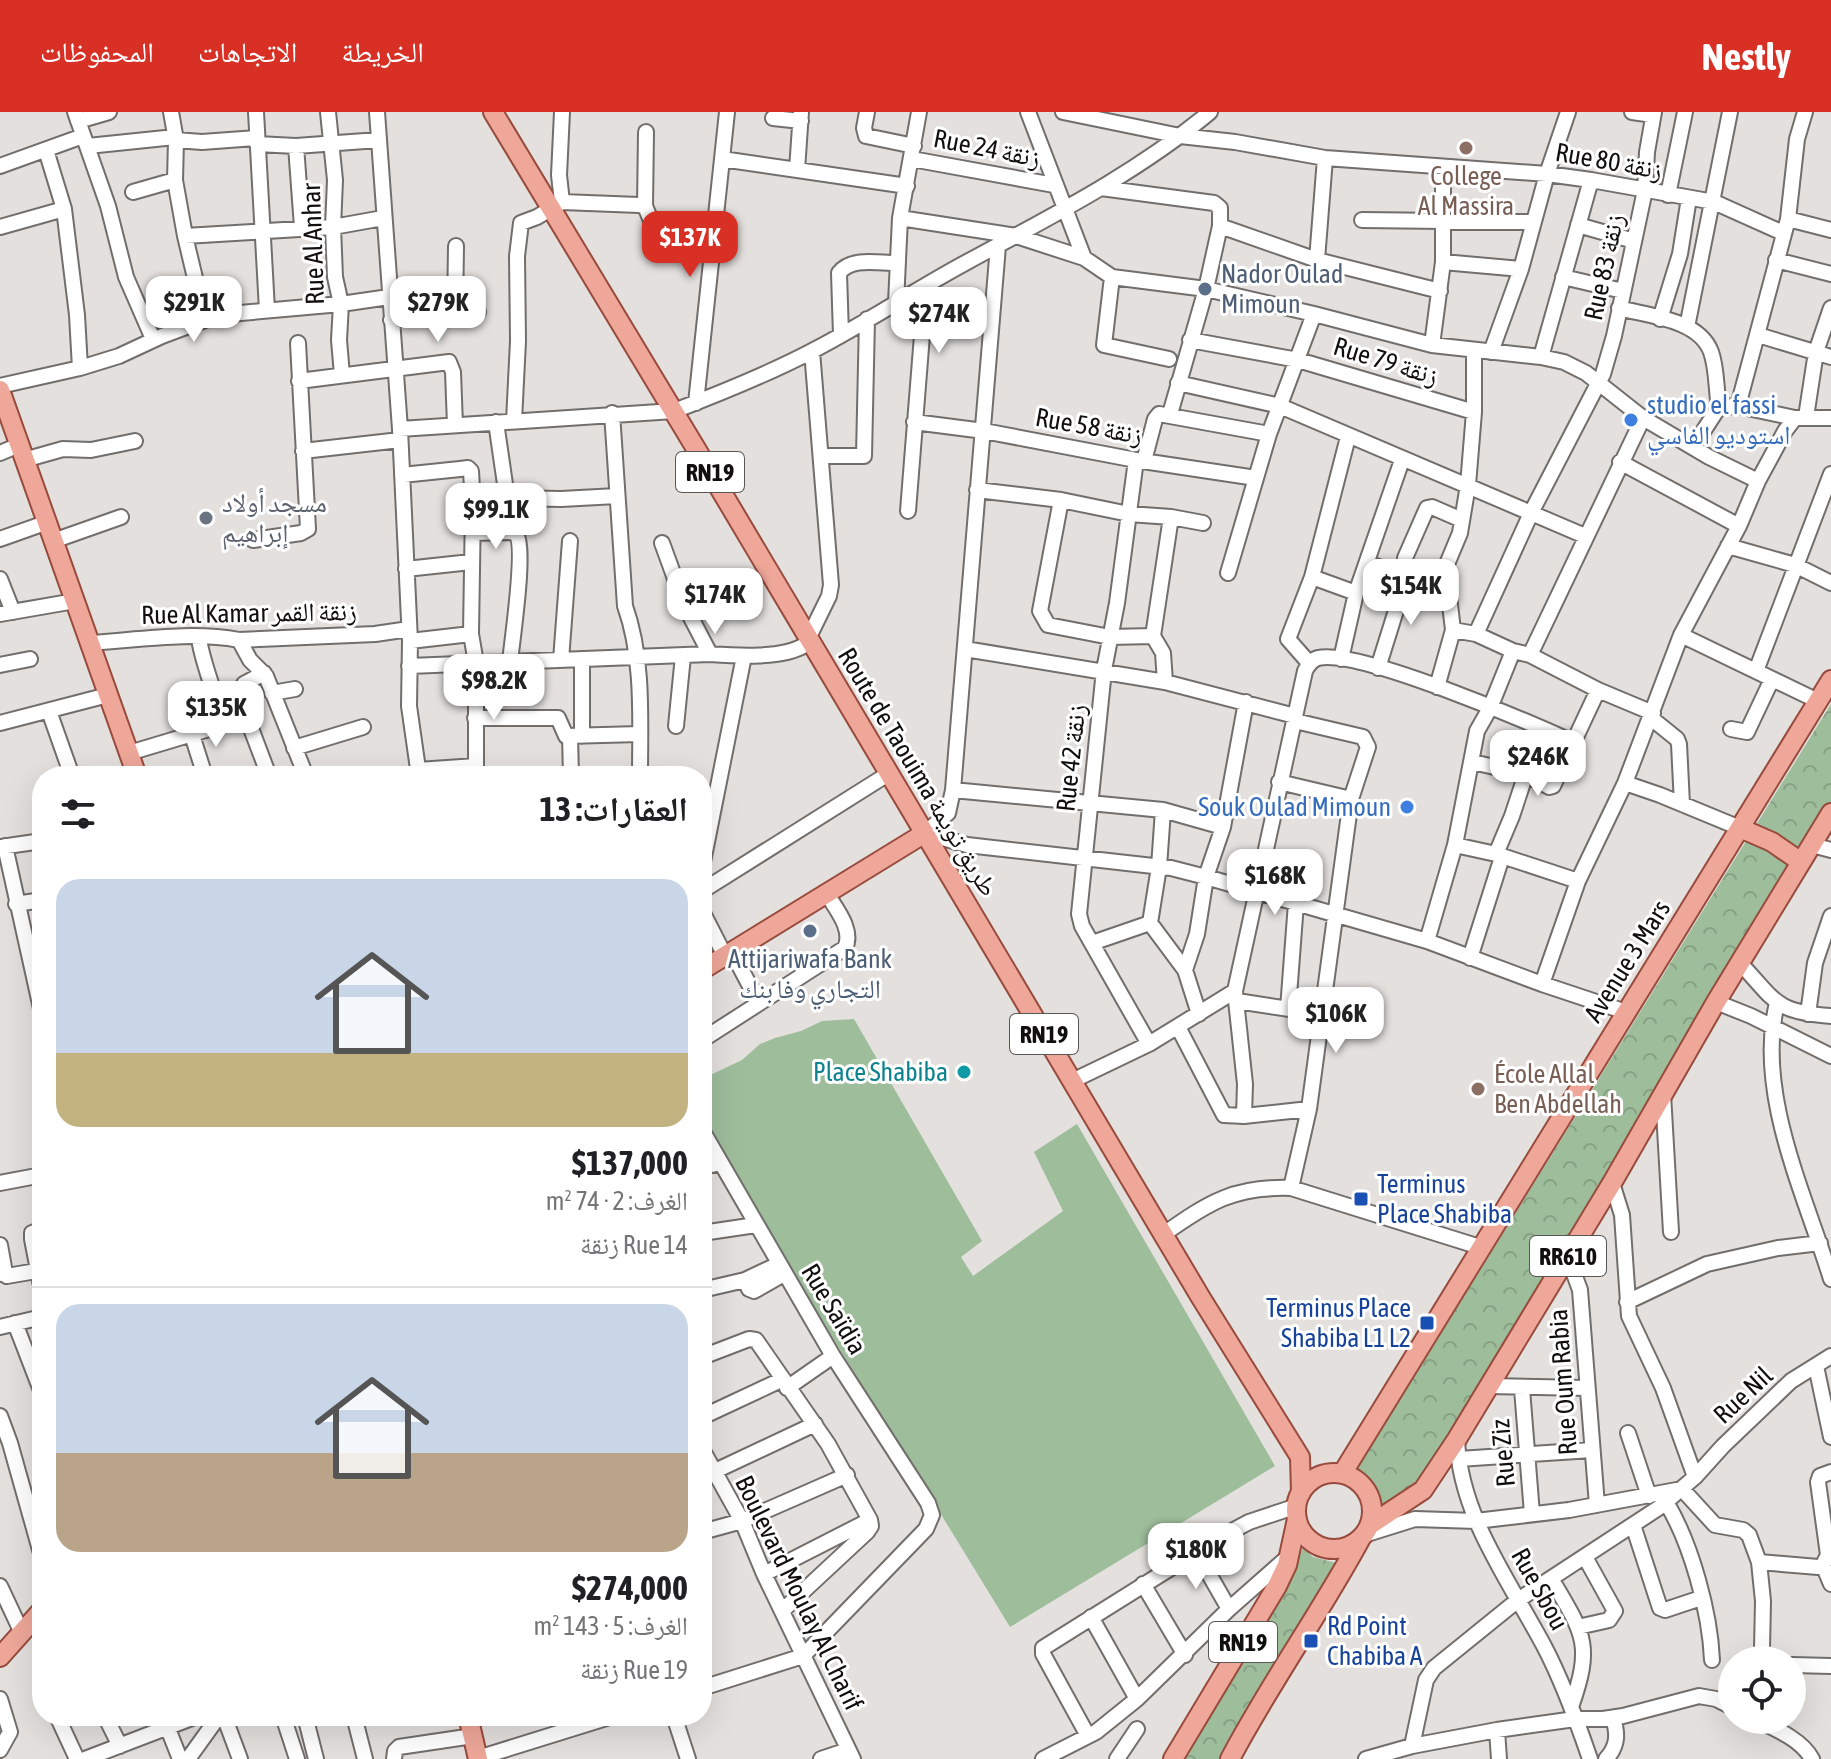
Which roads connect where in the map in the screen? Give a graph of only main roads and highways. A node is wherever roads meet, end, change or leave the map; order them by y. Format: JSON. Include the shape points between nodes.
{"nodes":[{"id":1,"x":493,"y":112,"type":"edge"},
{"id":2,"x":0,"y":388,"type":"edge"},
{"id":3,"x":1831,"y":680,"type":"edge"},
{"id":4,"x":134,"y":766,"type":"edge"},
{"id":5,"x":1831,"y":813,"type":"edge"},
{"id":6,"x":1740,"y":828,"type":"junction"},
{"id":7,"x":925,"y":833,"type":"junction"},
{"id":8,"x":1801,"y":862,"type":"junction"},
{"id":9,"x":712,"y":964,"type":"edge"},
{"id":10,"x":1300,"y":1457,"type":"junction"},
{"id":11,"x":1337,"y":1474,"type":"junction"},
{"id":12,"x":1298,"y":1506,"type":"junction"},
{"id":13,"x":1365,"y":1533,"type":"junction"},
{"id":14,"x":32,"y":1622,"type":"edge"},
{"id":15,"x":0,"y":1657,"type":"edge"},
{"id":16,"x":471,"y":1726,"type":"edge"},
{"id":17,"x":478,"y":1759,"type":"edge"},
{"id":18,"x":1173,"y":1759,"type":"edge"},
{"id":19,"x":1230,"y":1759,"type":"edge"}],
"edges":[{"from":1,"to":7,"type":"main road","name":"Route de Taouima طريق تويمة","number":"RN19","via":[[556,206]]},
{"from":2,"to":4,"type":"main road"},
{"from":3,"to":6,"type":"main road","name":"Avenue 3 Mars","number":"RR610"},
{"from":5,"to":8,"type":"main road","number":"RR610"},
{"from":6,"to":8,"type":"main road"},
{"from":6,"to":11,"type":"main road","name":"Avenue 3 Mars","number":"RR610"},
{"from":7,"to":9,"type":"main road"},
{"from":7,"to":10,"type":"main road","name":"Route de Taouima طريق تويمة","number":"RN19"},
{"from":8,"to":13,"type":"main road","number":"RR610","via":[[1457,1439],[1423,1490]]},
{"from":10,"to":11,"type":"main road"},
{"from":10,"to":12,"type":"main road","name":"Route de Taouima طريق تويمة","number":"RN19"},
{"from":11,"to":12,"type":"main road","via":[[1309,1483]]},
{"from":11,"to":13,"type":"main road","via":[[1353,1478],[1368,1493],[1372,1504]]},
{"from":12,"to":13,"type":"main road","via":[[1302,1531],[1323,1547],[1350,1546]]},
{"from":12,"to":18,"type":"main road","number":"RN19","via":[[1289,1557],[1277,1586]]},
{"from":13,"to":19,"type":"main road","number":"RN19"},
{"from":14,"to":15,"type":"main road"},
{"from":16,"to":17,"type":"main road"}]}
